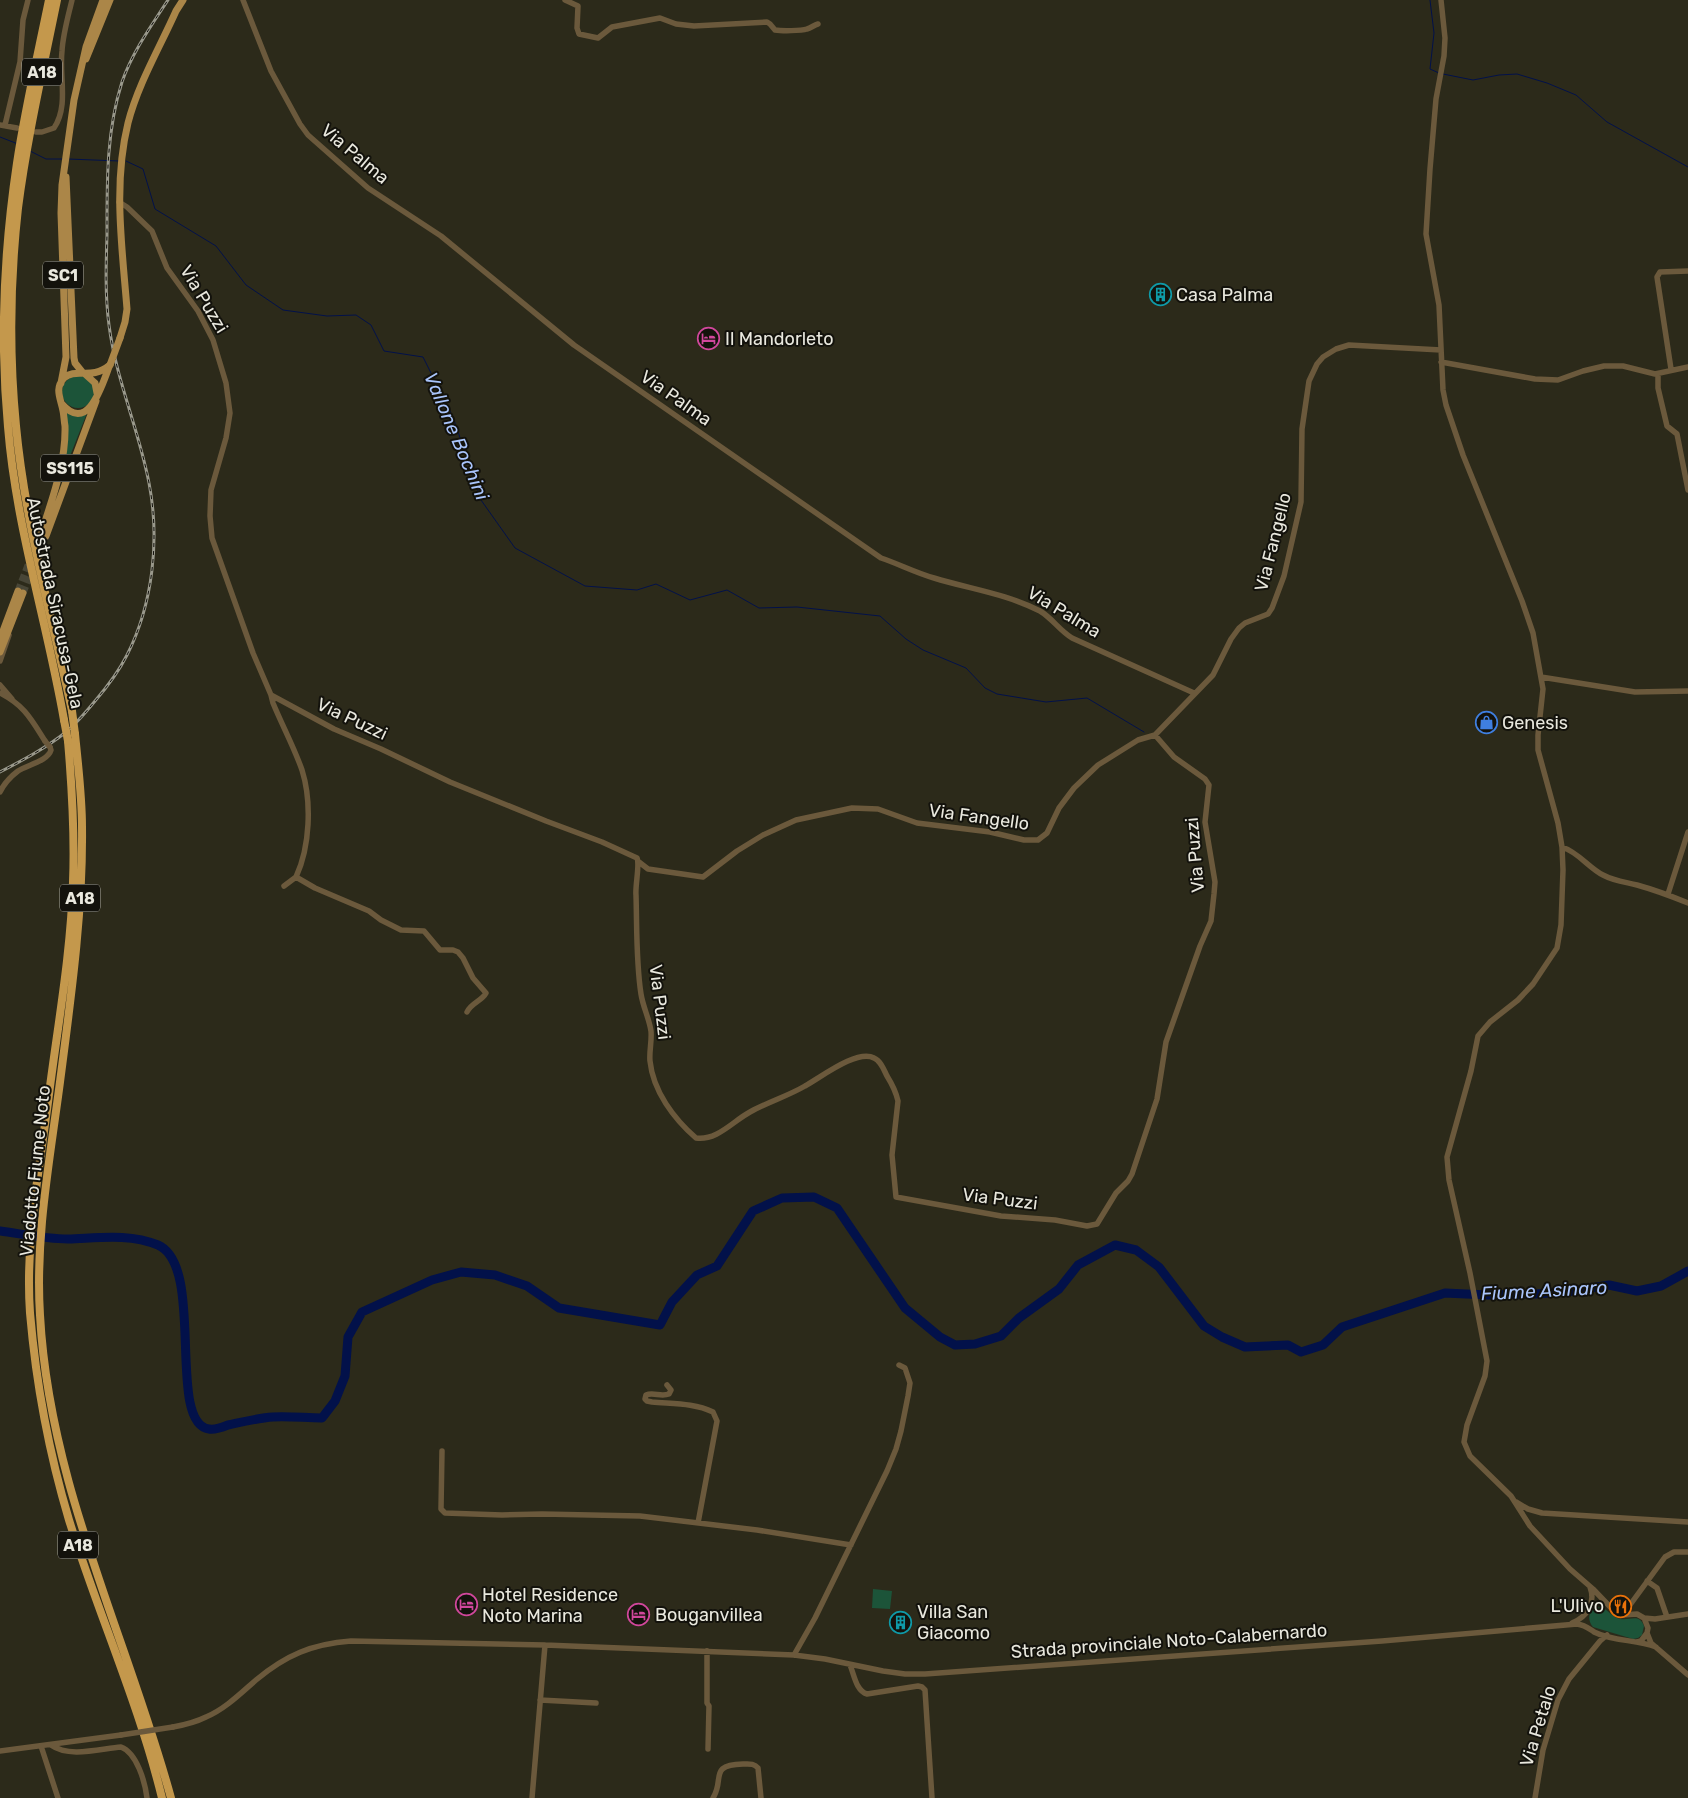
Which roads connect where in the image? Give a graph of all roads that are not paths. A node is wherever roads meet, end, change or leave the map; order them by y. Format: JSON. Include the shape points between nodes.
{"nodes":[{"id":1,"x":28,"y":0,"type":"edge"},
{"id":2,"x":49,"y":0,"type":"edge"},
{"id":3,"x":57,"y":0,"type":"edge"},
{"id":4,"x":72,"y":0,"type":"edge"},
{"id":5,"x":103,"y":0,"type":"edge"},
{"id":6,"x":110,"y":0,"type":"edge"},
{"id":7,"x":183,"y":0,"type":"edge"},
{"id":8,"x":243,"y":0,"type":"edge"},
{"id":9,"x":565,"y":0,"type":"edge"},
{"id":10,"x":1441,"y":0,"type":"edge"},
{"id":11,"x":818,"y":24,"type":"dead end"},
{"id":12,"x":83,"y":63,"type":"junction"},
{"id":13,"x":2,"y":125,"type":"edge"},
{"id":14,"x":17,"y":128,"type":"dead end"},
{"id":15,"x":36,"y":132,"type":"dead end"},
{"id":16,"x":24,"y":142,"type":"junction"},
{"id":17,"x":21,"y":163,"type":"junction"},
{"id":18,"x":65,"y":167,"type":"junction"},
{"id":19,"x":119,"y":202,"type":"junction"},
{"id":20,"x":1687,"y":268,"type":"edge"},
{"id":21,"x":1441,"y":350,"type":"junction"},
{"id":22,"x":1441,"y":362,"type":"junction"},
{"id":23,"x":110,"y":365,"type":"junction"},
{"id":24,"x":1688,"y":367,"type":"edge"},
{"id":25,"x":1671,"y":369,"type":"junction"},
{"id":26,"x":84,"y":374,"type":"junction"},
{"id":27,"x":1658,"y":374,"type":"junction"},
{"id":28,"x":61,"y":383,"type":"junction"},
{"id":29,"x":97,"y":398,"type":"junction"},
{"id":30,"x":60,"y":401,"type":"junction"},
{"id":31,"x":1688,"y":490,"type":"edge"},
{"id":32,"x":11,"y":626,"type":"junction"},
{"id":33,"x":0,"y":639,"type":"edge"},
{"id":34,"x":0,"y":652,"type":"edge"},
{"id":35,"x":0,"y":661,"type":"edge"},
{"id":36,"x":1541,"y":677,"type":"junction"},
{"id":37,"x":0,"y":686,"type":"edge"},
{"id":38,"x":1688,"y":691,"type":"edge"},
{"id":39,"x":1194,"y":693,"type":"junction"},
{"id":40,"x":0,"y":694,"type":"edge"},
{"id":41,"x":271,"y":694,"type":"junction"},
{"id":42,"x":14,"y":700,"type":"junction"},
{"id":43,"x":1155,"y":735,"type":"junction"},
{"id":44,"x":0,"y":792,"type":"edge"},
{"id":45,"x":1688,"y":832,"type":"edge"},
{"id":46,"x":1562,"y":847,"type":"junction"},
{"id":47,"x":639,"y":862,"type":"junction"},
{"id":48,"x":296,"y":877,"type":"junction"},
{"id":49,"x":284,"y":886,"type":"dead end"},
{"id":50,"x":1668,"y":894,"type":"junction"},
{"id":51,"x":1688,"y":903,"type":"edge"},
{"id":52,"x":467,"y":1012,"type":"dead end"},
{"id":53,"x":53,"y":1061,"type":"joint"},
{"id":54,"x":62,"y":1062,"type":"joint"},
{"id":55,"x":899,"y":1365,"type":"dead end"},
{"id":56,"x":667,"y":1385,"type":"dead end"},
{"id":57,"x":442,"y":1451,"type":"dead end"},
{"id":58,"x":1516,"y":1502,"type":"junction"},
{"id":59,"x":1688,"y":1522,"type":"edge"},
{"id":60,"x":698,"y":1523,"type":"junction"},
{"id":61,"x":850,"y":1545,"type":"junction"},
{"id":62,"x":1688,"y":1552,"type":"edge"},
{"id":63,"x":1647,"y":1581,"type":"junction"},
{"id":64,"x":1589,"y":1586,"type":"junction"},
{"id":65,"x":1638,"y":1593,"type":"junction"},
{"id":66,"x":1606,"y":1604,"type":"junction"},
{"id":67,"x":1591,"y":1606,"type":"junction"},
{"id":68,"x":1620,"y":1614,"type":"junction"},
{"id":69,"x":1637,"y":1614,"type":"junction"},
{"id":70,"x":1688,"y":1614,"type":"edge"},
{"id":71,"x":1585,"y":1616,"type":"junction"},
{"id":72,"x":1644,"y":1618,"type":"junction"},
{"id":73,"x":1666,"y":1618,"type":"junction"},
{"id":74,"x":1563,"y":1626,"type":"junction"},
{"id":75,"x":1592,"y":1630,"type":"junction"},
{"id":76,"x":1648,"y":1631,"type":"junction"},
{"id":77,"x":1607,"y":1635,"type":"junction"},
{"id":78,"x":1637,"y":1642,"type":"junction"},
{"id":79,"x":1598,"y":1644,"type":"junction"},
{"id":80,"x":545,"y":1645,"type":"junction"},
{"id":81,"x":1656,"y":1647,"type":"junction"},
{"id":82,"x":708,"y":1651,"type":"junction"},
{"id":83,"x":794,"y":1655,"type":"junction"},
{"id":84,"x":850,"y":1665,"type":"junction"},
{"id":85,"x":1688,"y":1675,"type":"edge"},
{"id":86,"x":540,"y":1700,"type":"junction"},
{"id":87,"x":596,"y":1703,"type":"dead end"},
{"id":88,"x":51,"y":1745,"type":"junction"},
{"id":89,"x":41,"y":1746,"type":"junction"},
{"id":90,"x":708,"y":1750,"type":"dead end"},
{"id":91,"x":0,"y":1751,"type":"edge"},
{"id":92,"x":58,"y":1798,"type":"edge"},
{"id":93,"x":147,"y":1798,"type":"edge"},
{"id":94,"x":162,"y":1798,"type":"edge"},
{"id":95,"x":171,"y":1798,"type":"edge"},
{"id":96,"x":532,"y":1798,"type":"edge"},
{"id":97,"x":713,"y":1798,"type":"edge"},
{"id":98,"x":761,"y":1798,"type":"edge"},
{"id":99,"x":932,"y":1798,"type":"edge"},
{"id":100,"x":1535,"y":1798,"type":"edge"}],
"edges":[{"from":1,"to":13,"type":"street","via":[[20,62]]},
{"from":2,"to":16,"type":"highway","number":"A18"},
{"from":3,"to":16,"type":"highway","number":"A18"},
{"from":4,"to":15,"type":"street","via":[[62,47],[61,114],[54,128]]},
{"from":5,"to":12,"type":"main road"},
{"from":6,"to":12,"type":"main road"},
{"from":7,"to":19,"type":"main road","via":[[128,121],[120,166]]},
{"from":8,"to":39,"type":"street","name":"Via Palma","via":[[271,71],[308,135],[368,188],[441,236],[574,345],[880,558],[933,578],[1022,603],[1042,612],[1072,638]]},
{"from":9,"to":11,"type":"street","via":[[578,6],[579,34],[598,38],[612,27],[660,18],[694,26],[767,22],[775,30],[800,31]]},
{"from":10,"to":21,"type":"street","via":[[1444,56],[1430,169],[1426,234],[1439,305]]},
{"from":12,"to":18,"type":"main road","via":[[74,100]]},
{"from":13,"to":14,"type":"street"},
{"from":16,"to":17,"type":"highway","number":"A18"},
{"from":17,"to":53,"type":"highway","name":"Autostrada Siracusa-Gela","number":"A18","bridge":true,"via":[[6,263],[3,325],[8,428],[25,543],[68,741],[74,826],[68,946]]},
{"from":17,"to":54,"type":"highway","name":"Autostrada Siracusa-Gela","number":"A18","bridge":true,"via":[[11,334],[16,427],[34,542],[72,712],[82,826],[76,947]]},
{"from":18,"to":26,"type":"main road","number":"SC1","via":[[74,358]]},
{"from":18,"to":28,"type":"main road","number":"SC1","via":[[61,213],[66,358]]},
{"from":19,"to":23,"type":"main road","bridge":true,"via":[[127,308]]},
{"from":19,"to":41,"type":"street","name":"Via Puzzi","via":[[152,231],[168,268],[198,311],[213,340],[226,383],[230,413],[211,490],[212,538]]},
{"from":20,"to":25,"type":"street","via":[[1660,272],[1657,277]]},
{"from":21,"to":22,"type":"street"},
{"from":21,"to":39,"type":"street","name":"Via Fangello","via":[[1350,345],[1329,353],[1317,364],[1309,381],[1303,419],[1301,502],[1279,590],[1268,614],[1245,623],[1235,633],[1213,674]]},
{"from":22,"to":27,"type":"street","via":[[1535,379],[1558,380],[1595,367],[1614,365]]},
{"from":22,"to":36,"type":"street","via":[[1446,405],[1522,601]]},
{"from":23,"to":26,"type":"main road","via":[[100,372]]},
{"from":23,"to":29,"type":"main road"},
{"from":24,"to":25,"type":"street"},
{"from":25,"to":27,"type":"street"},
{"from":26,"to":28,"type":"main road","via":[[68,375]]},
{"from":26,"to":29,"type":"main road","via":[[95,383]]},
{"from":27,"to":31,"type":"street","via":[[1667,426],[1678,434]]},
{"from":28,"to":30,"type":"main road"},
{"from":29,"to":30,"type":"main road","via":[[90,408],[81,412],[67,408]]},
{"from":29,"to":30,"type":"main road","number":"SS115","via":[[43,535],[62,460],[65,428]]},
{"from":32,"to":33,"type":"main road","via":[[21,592]]},
{"from":32,"to":34,"type":"main road"},
{"from":32,"to":35,"type":"street"},
{"from":36,"to":38,"type":"street","via":[[1635,692]]},
{"from":36,"to":46,"type":"street","via":[[1538,750]]},
{"from":37,"to":42,"type":"street"},
{"from":39,"to":43,"type":"street","name":"Via Fangello"},
{"from":40,"to":42,"type":"street"},
{"from":41,"to":47,"type":"street","name":"Via Puzzi","via":[[334,729],[450,782],[631,854]]},
{"from":41,"to":48,"type":"street","via":[[306,787],[306,843]]},
{"from":42,"to":44,"type":"street","bridge":true,"via":[[28,714],[51,750],[49,755],[18,771]]},
{"from":43,"to":47,"type":"street","name":"Via Fangello","via":[[1138,740],[1098,765],[1067,796],[1047,832],[1038,840],[917,823],[878,809],[852,808],[796,820],[763,835],[703,878],[648,869]]},
{"from":43,"to":47,"type":"street","name":"Via Puzzi","via":[[1174,758],[1209,785],[1205,822],[1215,882],[1214,905],[1166,1042],[1157,1099],[1132,1174],[1100,1220],[1092,1226],[1001,1216],[896,1198],[892,1155],[898,1101],[879,1061],[870,1057],[838,1065],[806,1086],[750,1112],[716,1134],[696,1138],[662,1097],[650,1060],[651,1030],[641,994],[639,959],[636,876]]},
{"from":45,"to":50,"type":"street"},
{"from":46,"to":50,"type":"street","via":[[1570,849],[1604,876]]},
{"from":46,"to":58,"type":"street","via":[[1561,925],[1557,948],[1518,1000],[1478,1036],[1447,1157],[1449,1180],[1485,1348],[1485,1376],[1466,1425],[1464,1442],[1470,1456]]},
{"from":48,"to":49,"type":"street"},
{"from":48,"to":52,"type":"street","via":[[369,911],[401,930],[424,931],[440,950],[458,952],[486,993]]},
{"from":50,"to":51,"type":"street"},
{"from":53,"to":94,"type":"highway","name":"Viadotto Fiume Noto","number":"A18","via":[[33,1216],[29,1283],[40,1395],[69,1519],[148,1748]]},
{"from":54,"to":95,"type":"highway","name":"Viadotto Fiume Noto","number":"A18","via":[[43,1216],[39,1284],[42,1351],[58,1446],[76,1511]]},
{"from":55,"to":61,"type":"street","via":[[905,1368],[910,1382],[901,1431],[887,1471]]},
{"from":56,"to":60,"type":"street","via":[[670,1394],[649,1394],[645,1398],[647,1401],[689,1404],[713,1412],[717,1421]]},
{"from":57,"to":60,"type":"street","via":[[442,1509],[445,1513],[604,1514]]},
{"from":58,"to":59,"type":"street","via":[[1542,1514]]},
{"from":58,"to":64,"type":"street","via":[[1530,1526]]},
{"from":60,"to":61,"type":"street"},
{"from":61,"to":83,"type":"street"},
{"from":62,"to":63,"type":"street","via":[[1668,1554]]},
{"from":63,"to":65,"type":"street"},
{"from":63,"to":73,"type":"street","via":[[1657,1588]]},
{"from":64,"to":66,"type":"street"},
{"from":64,"to":67,"type":"street"},
{"from":65,"to":68,"type":"street"},
{"from":65,"to":69,"type":"street","via":[[1634,1602]]},
{"from":66,"to":67,"type":"street"},
{"from":66,"to":68,"type":"street"},
{"from":67,"to":71,"type":"street"},
{"from":68,"to":69,"type":"street"},
{"from":69,"to":72,"type":"street"},
{"from":70,"to":73,"type":"street"},
{"from":71,"to":74,"type":"street"},
{"from":71,"to":75,"type":"street"},
{"from":72,"to":73,"type":"street"},
{"from":72,"to":76,"type":"street"},
{"from":73,"to":76,"type":"street"},
{"from":74,"to":75,"type":"street","via":[[1581,1624]]},
{"from":74,"to":84,"type":"street","name":"Strada provinciale Noto-Calabernardo","via":[[924,1674]]},
{"from":75,"to":77,"type":"street"},
{"from":75,"to":79,"type":"street"},
{"from":76,"to":78,"type":"street"},
{"from":76,"to":81,"type":"street","via":[[1649,1639]]},
{"from":77,"to":78,"type":"street"},
{"from":77,"to":79,"type":"street","name":"Via Petalo"},
{"from":78,"to":81,"type":"street"},
{"from":79,"to":100,"type":"street","name":"Via Petalo","via":[[1569,1679],[1558,1700],[1543,1750]]},
{"from":80,"to":82,"type":"street","name":"Strada provinciale Noto-Calabernardo"},
{"from":80,"to":86,"type":"street"},
{"from":80,"to":88,"type":"street","name":"Strada provinciale Noto-Calabernardo","bridge":true,"via":[[406,1641],[328,1643],[278,1663],[213,1714],[192,1723]]},
{"from":81,"to":85,"type":"street"},
{"from":82,"to":83,"type":"street","name":"Strada provinciale Noto-Calabernardo"},
{"from":82,"to":90,"type":"street"},
{"from":83,"to":84,"type":"street","name":"Strada provinciale Noto-Calabernardo"},
{"from":84,"to":99,"type":"street","via":[[863,1693],[918,1686],[925,1690]]},
{"from":86,"to":87,"type":"street"},
{"from":86,"to":96,"type":"street"},
{"from":88,"to":89,"type":"street"},
{"from":88,"to":93,"type":"street","via":[[66,1751],[126,1749],[138,1764]]},
{"from":89,"to":91,"type":"street"},
{"from":89,"to":92,"type":"street"},
{"from":97,"to":98,"type":"street","via":[[718,1777],[724,1768],[752,1764],[758,1768]]}]}
